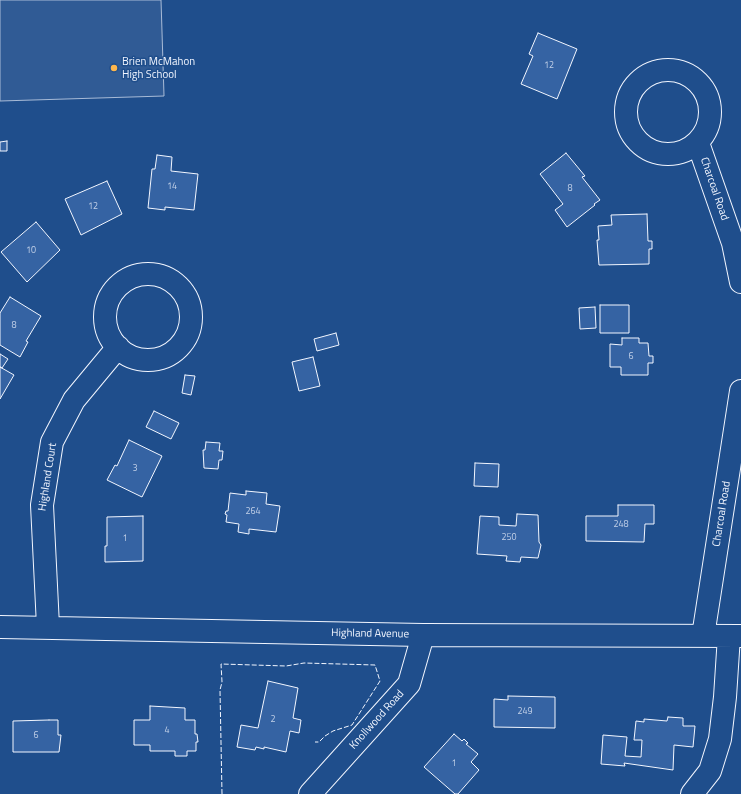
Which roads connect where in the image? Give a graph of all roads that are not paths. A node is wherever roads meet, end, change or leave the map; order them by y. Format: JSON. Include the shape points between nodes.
{"nodes":[{"id":1,"x":698,"y":143,"type":"dead end"},
{"id":2,"x":741,"y":282,"type":"edge"},
{"id":3,"x":118,"y":348,"type":"dead end"},
{"id":4,"x":741,"y":391,"type":"edge"},
{"id":5,"x":48,"y":626,"type":"junction"},
{"id":6,"x":0,"y":627,"type":"edge"},
{"id":7,"x":423,"y":635,"type":"junction"},
{"id":8,"x":703,"y":636,"type":"junction"},
{"id":9,"x":735,"y":636,"type":"edge"},
{"id":10,"x":310,"y":794,"type":"edge"},
{"id":11,"x":692,"y":794,"type":"edge"}],
"edges":[{"from":1,"to":2,"type":"street","name":"Charcoal Road","via":[[733,243]]},
{"from":3,"to":5,"type":"street","name":"Highland Court","via":[[74,400],[52,442],[42,505]]},
{"from":4,"to":8,"type":"street","name":"Charcoal Road"},
{"from":5,"to":6,"type":"street","name":"Highland Avenue"},
{"from":5,"to":7,"type":"street","name":"Highland Avenue"},
{"from":7,"to":8,"type":"street","name":"Highland Avenue"},
{"from":7,"to":10,"type":"street","name":"Knollwood Road","via":[[409,684]]},
{"from":8,"to":9,"type":"street","name":"Highland Avenue"},
{"from":9,"to":11,"type":"street","via":[[720,740],[710,771]]}]}
